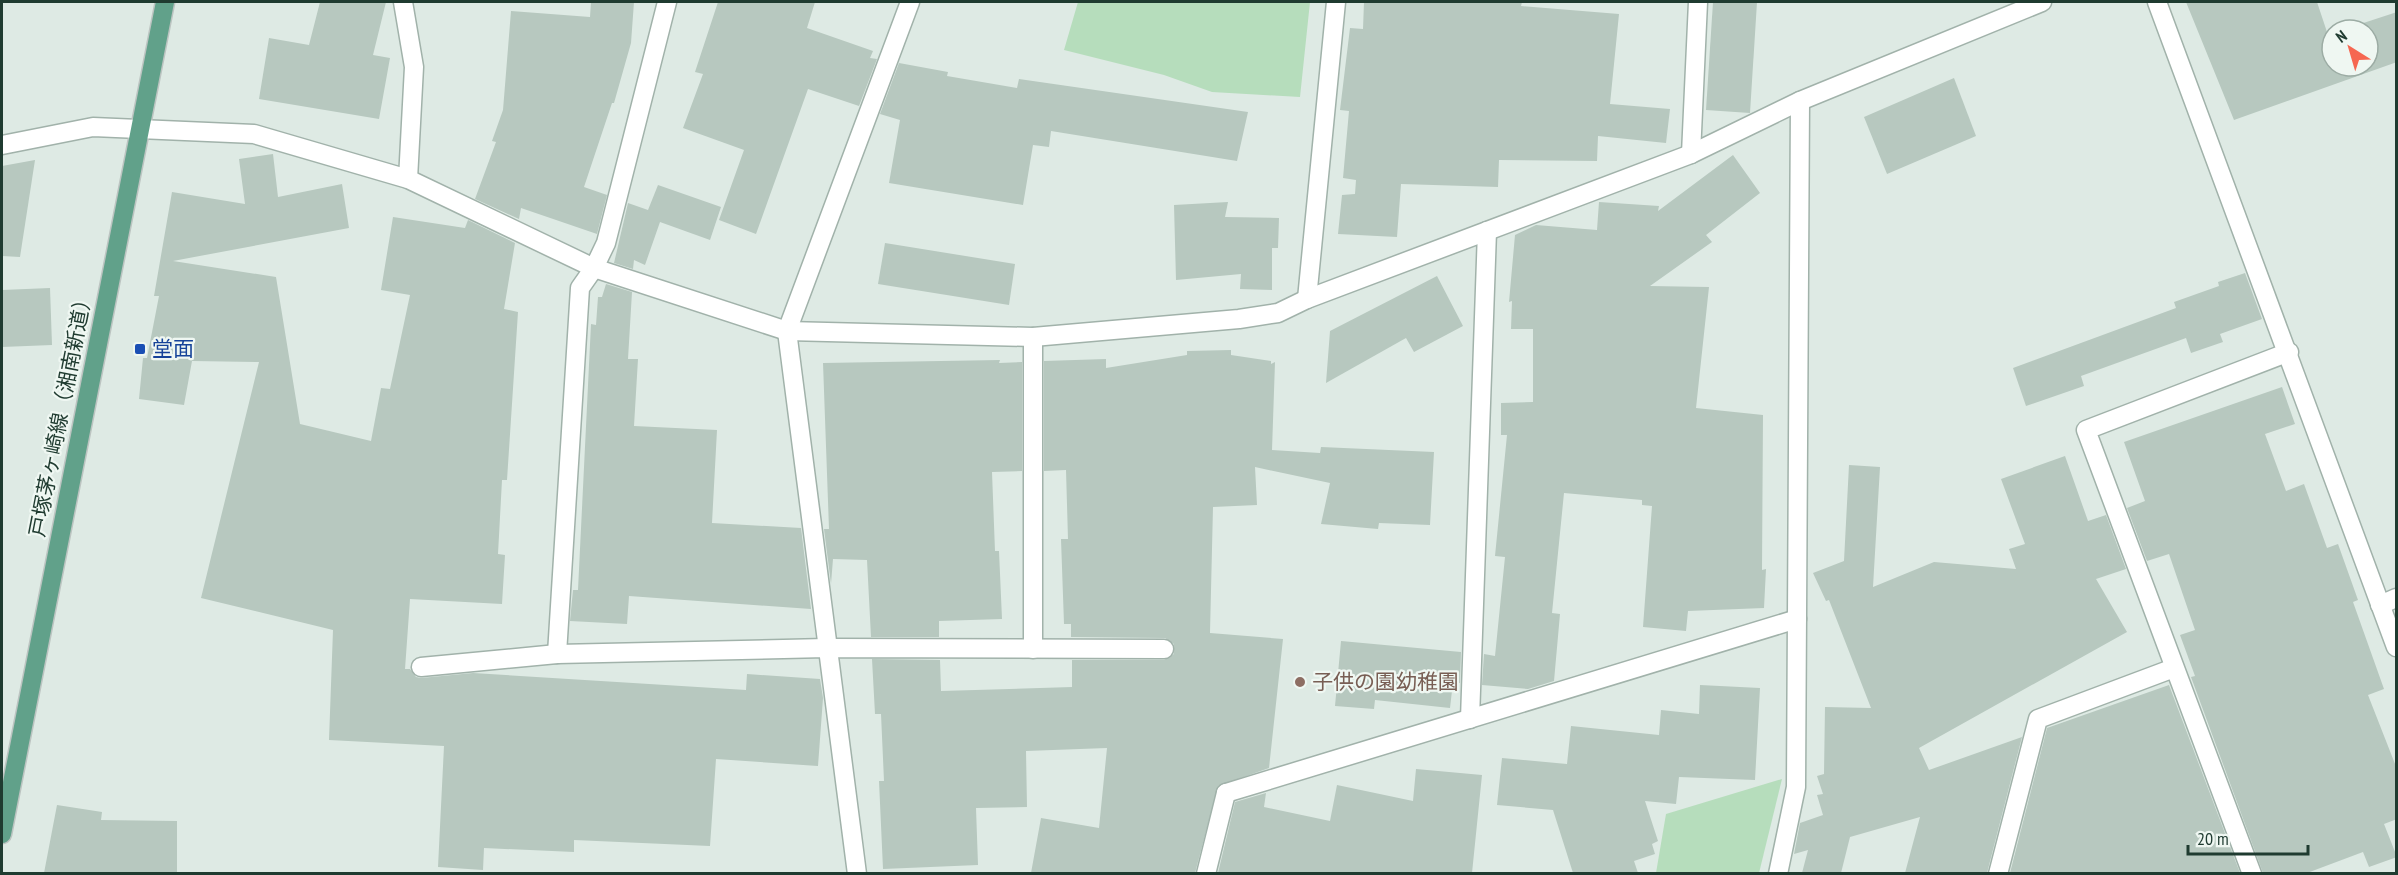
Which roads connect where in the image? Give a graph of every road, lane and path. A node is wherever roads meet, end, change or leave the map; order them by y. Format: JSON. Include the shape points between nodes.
{"nodes":[{"id":1,"x":165,"y":2,"type":"edge"},
{"id":2,"x":404,"y":2,"type":"edge"},
{"id":3,"x":667,"y":2,"type":"edge"},
{"id":4,"x":910,"y":2,"type":"edge"},
{"id":5,"x":1336,"y":2,"type":"edge"},
{"id":6,"x":1698,"y":2,"type":"edge"},
{"id":7,"x":2157,"y":2,"type":"edge"},
{"id":8,"x":2037,"y":3,"type":"edge"},
{"id":9,"x":1800,"y":101,"type":"junction"},
{"id":10,"x":141,"y":130,"type":"junction"},
{"id":11,"x":2,"y":145,"type":"edge"},
{"id":12,"x":1691,"y":154,"type":"junction"},
{"id":13,"x":408,"y":179,"type":"junction"},
{"id":14,"x":1487,"y":231,"type":"junction"},
{"id":15,"x":594,"y":268,"type":"junction"},
{"id":16,"x":1307,"y":298,"type":"junction"},
{"id":17,"x":787,"y":332,"type":"junction"},
{"id":18,"x":1033,"y":336,"type":"junction"},
{"id":19,"x":2289,"y":352,"type":"junction"},
{"id":20,"x":2388,"y":602,"type":"edge"},
{"id":21,"x":1797,"y":619,"type":"junction"},
{"id":22,"x":2397,"y":647,"type":"edge"},
{"id":23,"x":826,"y":648,"type":"junction"},
{"id":24,"x":1033,"y":648,"type":"junction"},
{"id":25,"x":1164,"y":649,"type":"dead end"},
{"id":26,"x":557,"y":654,"type":"junction"},
{"id":27,"x":422,"y":667,"type":"dead end"},
{"id":28,"x":2174,"y":668,"type":"junction"},
{"id":29,"x":1470,"y":719,"type":"junction"},
{"id":30,"x":2,"y":834,"type":"edge"},
{"id":31,"x":857,"y":873,"type":"edge"},
{"id":32,"x":1206,"y":873,"type":"edge"},
{"id":33,"x":1778,"y":873,"type":"edge"},
{"id":34,"x":1998,"y":873,"type":"edge"},
{"id":35,"x":2252,"y":873,"type":"edge"}],
"edges":[{"from":1,"to":10,"type":"main road","name":"戸塚茅ヶ崎線（湘南新道）"},
{"from":2,"to":13,"type":"street","via":[[414,67]]},
{"from":3,"to":15,"type":"street","via":[[606,243]]},
{"from":4,"to":17,"type":"street"},
{"from":5,"to":16,"type":"street"},
{"from":6,"to":12,"type":"street"},
{"from":7,"to":19,"type":"street"},
{"from":8,"to":9,"type":"street"},
{"from":9,"to":12,"type":"street"},
{"from":9,"to":21,"type":"street"},
{"from":10,"to":11,"type":"street","via":[[93,127]]},
{"from":10,"to":13,"type":"street","via":[[254,134]]},
{"from":10,"to":30,"type":"main road","name":"戸塚茅ヶ崎線（湘南新道）"},
{"from":12,"to":14,"type":"street"},
{"from":13,"to":15,"type":"street"},
{"from":14,"to":16,"type":"street"},
{"from":14,"to":29,"type":"street"},
{"from":15,"to":17,"type":"street"},
{"from":15,"to":26,"type":"street","via":[[580,288]]},
{"from":16,"to":18,"type":"street","via":[[1278,312],[1239,320]]},
{"from":17,"to":18,"type":"street"},
{"from":17,"to":23,"type":"street"},
{"from":18,"to":24,"type":"street"},
{"from":19,"to":20,"type":"street"},
{"from":19,"to":28,"type":"street","via":[[2086,430]]},
{"from":20,"to":22,"type":"street"},
{"from":21,"to":29,"type":"street"},
{"from":21,"to":33,"type":"street","via":[[1796,787]]},
{"from":23,"to":24,"type":"street"},
{"from":23,"to":26,"type":"street"},
{"from":23,"to":31,"type":"street"},
{"from":24,"to":25,"type":"street"},
{"from":26,"to":27,"type":"street"},
{"from":28,"to":34,"type":"street","via":[[2038,718]]},
{"from":28,"to":35,"type":"street"},
{"from":29,"to":32,"type":"street","via":[[1226,793]]}]}
